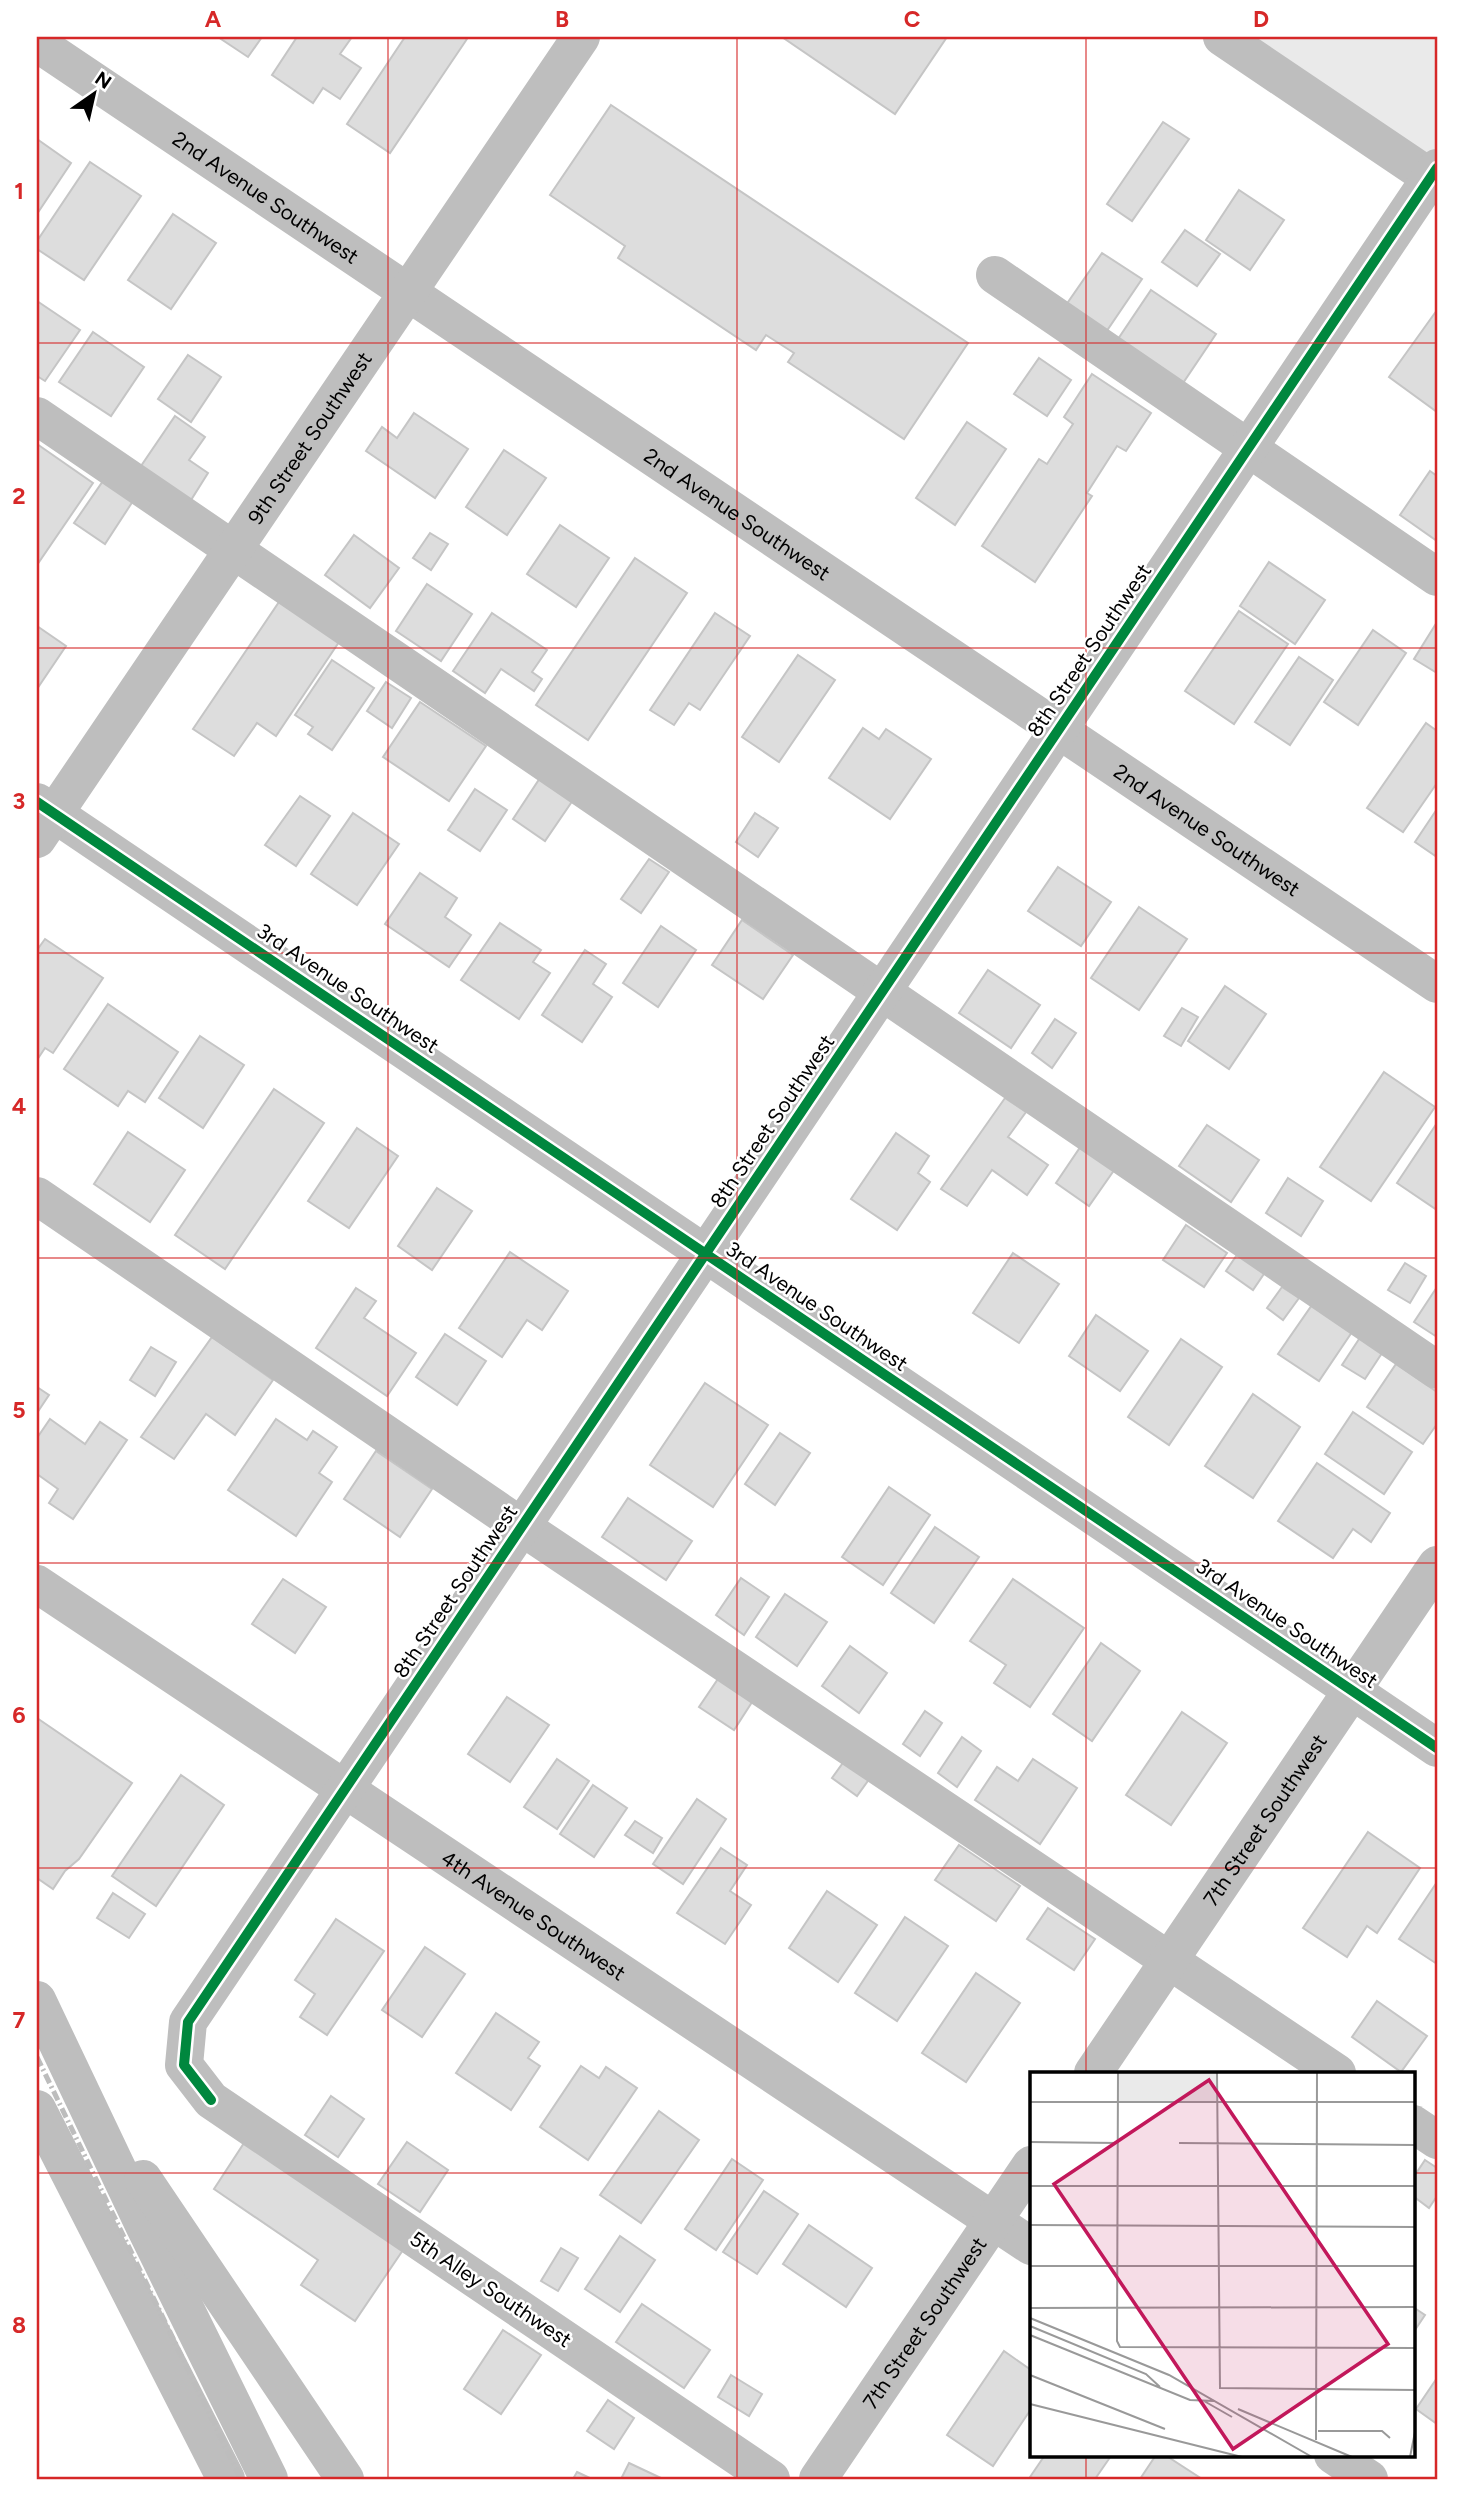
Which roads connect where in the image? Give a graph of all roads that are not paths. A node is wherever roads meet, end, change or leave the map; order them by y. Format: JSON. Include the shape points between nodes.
{"nodes":[{"id":1,"x":581,"y":37,"type":"edge"},
{"id":2,"x":1222,"y":37,"type":"edge"},
{"id":3,"x":37,"y":43,"type":"edge"},
{"id":4,"x":1435,"y":176,"type":"edge"},
{"id":5,"x":995,"y":275,"type":"dead end"},
{"id":6,"x":407,"y":292,"type":"junction"},
{"id":7,"x":37,"y":416,"type":"edge"},
{"id":8,"x":1248,"y":448,"type":"junction"},
{"id":9,"x":233,"y":550,"type":"junction"},
{"id":10,"x":1437,"y":577,"type":"edge"},
{"id":11,"x":1059,"y":730,"type":"junction"},
{"id":12,"x":43,"y":818,"type":"edge"},
{"id":13,"x":1437,"y":984,"type":"edge"},
{"id":14,"x":881,"y":993,"type":"junction"},
{"id":15,"x":37,"y":1196,"type":"edge"},
{"id":16,"x":706,"y":1254,"type":"junction"},
{"id":17,"x":1437,"y":1370,"type":"edge"},
{"id":18,"x":522,"y":1527,"type":"junction"},
{"id":19,"x":1437,"y":1565,"type":"edge"},
{"id":20,"x":37,"y":1584,"type":"edge"},
{"id":21,"x":1352,"y":1690,"type":"junction"},
{"id":22,"x":1437,"y":1748,"type":"edge"},
{"id":23,"x":346,"y":1788,"type":"junction"},
{"id":24,"x":1169,"y":1962,"type":"junction"},
{"id":25,"x":37,"y":2000,"type":"edge"},
{"id":26,"x":1094,"y":2072,"type":"edge"},
{"id":27,"x":1335,"y":2072,"type":"edge"},
{"id":28,"x":72,"y":2073,"type":"junction"},
{"id":29,"x":37,"y":2090,"type":"edge"},
{"id":30,"x":211,"y":2099,"type":"joint"},
{"id":31,"x":37,"y":2109,"type":"edge"},
{"id":32,"x":1414,"y":2125,"type":"edge"},
{"id":33,"x":102,"y":2138,"type":"junction"},
{"id":34,"x":1437,"y":2140,"type":"edge"},
{"id":35,"x":1030,"y":2166,"type":"edge"},
{"id":36,"x":994,"y":2220,"type":"junction"},
{"id":37,"x":1030,"y":2245,"type":"edge"},
{"id":38,"x":1335,"y":2456,"type":"edge"},
{"id":39,"x":226,"y":2479,"type":"edge"},
{"id":40,"x":269,"y":2479,"type":"edge"},
{"id":41,"x":345,"y":2479,"type":"edge"},
{"id":42,"x":771,"y":2479,"type":"edge"},
{"id":43,"x":818,"y":2479,"type":"edge"},
{"id":44,"x":1369,"y":2479,"type":"edge"}],
"edges":[{"from":1,"to":6,"type":"street","name":"9th Street Southwest"},
{"from":2,"to":4,"type":"street"},
{"from":3,"to":6,"type":"street","name":"2nd Avenue Southwest"},
{"from":4,"to":8,"type":"street","name":"8th Street Southwest"},
{"from":5,"to":8,"type":"street"},
{"from":6,"to":9,"type":"street","name":"9th Street Southwest"},
{"from":6,"to":11,"type":"street","name":"2nd Avenue Southwest"},
{"from":7,"to":9,"type":"street"},
{"from":8,"to":10,"type":"street"},
{"from":8,"to":11,"type":"street","name":"8th Street Southwest"},
{"from":9,"to":12,"type":"street","name":"9th Street Southwest"},
{"from":9,"to":14,"type":"street"},
{"from":11,"to":13,"type":"street","name":"2nd Avenue Southwest"},
{"from":11,"to":14,"type":"street","name":"8th Street Southwest"},
{"from":12,"to":16,"type":"street","name":"3rd Avenue Southwest"},
{"from":14,"to":16,"type":"street","name":"8th Street Southwest"},
{"from":14,"to":17,"type":"street"},
{"from":15,"to":18,"type":"street"},
{"from":16,"to":18,"type":"street","name":"8th Street Southwest"},
{"from":16,"to":21,"type":"street","name":"3rd Avenue Southwest"},
{"from":18,"to":23,"type":"street","name":"8th Street Southwest"},
{"from":18,"to":24,"type":"street"},
{"from":19,"to":21,"type":"street","name":"7th Street Southwest"},
{"from":20,"to":23,"type":"street","name":"4th Avenue Southwest"},
{"from":21,"to":22,"type":"street","name":"3rd Avenue Southwest"},
{"from":21,"to":24,"type":"street","name":"7th Street Southwest"},
{"from":23,"to":30,"type":"street","name":"8th Street Southwest","via":[[188,2022],[184,2065]]},
{"from":23,"to":36,"type":"street","name":"4th Avenue Southwest"},
{"from":24,"to":26,"type":"street","name":"7th Street Southwest"},
{"from":24,"to":27,"type":"street"},
{"from":25,"to":28,"type":"street"},
{"from":28,"to":33,"type":"street"},
{"from":28,"to":41,"type":"street"},
{"from":29,"to":33,"type":"street","via":[[89,2122]]},
{"from":30,"to":42,"type":"street","name":"5th Alley Southwest"},
{"from":31,"to":39,"type":"street"},
{"from":32,"to":34,"type":"street"},
{"from":33,"to":40,"type":"street"},
{"from":35,"to":36,"type":"street","name":"7th Street Southwest"},
{"from":36,"to":37,"type":"street","name":"4th Avenue Southwest"},
{"from":36,"to":43,"type":"street","name":"7th Street Southwest"},
{"from":38,"to":44,"type":"street"}]}
